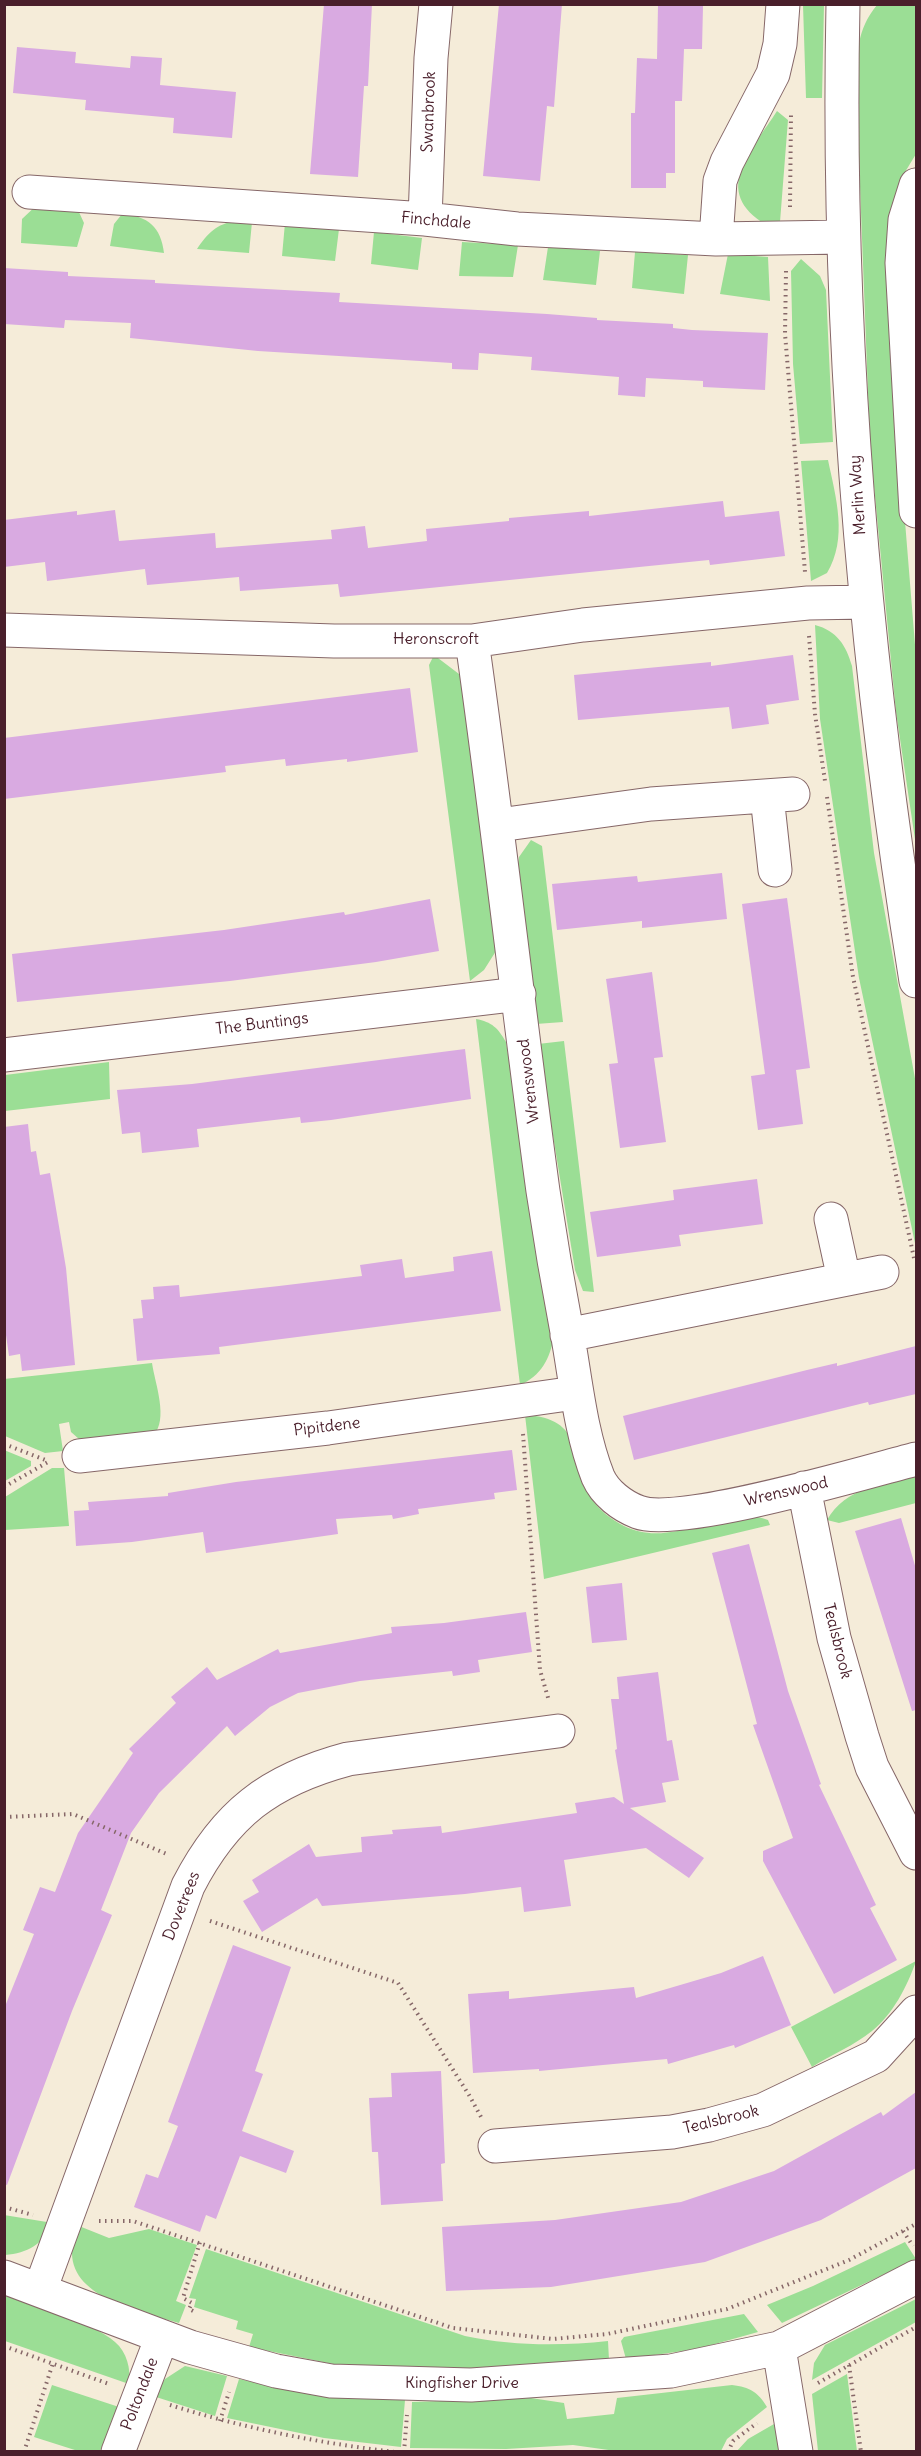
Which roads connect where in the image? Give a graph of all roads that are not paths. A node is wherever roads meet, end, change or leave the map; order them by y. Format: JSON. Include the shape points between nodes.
{"nodes":[{"id":1,"x":436,"y":4,"type":"edge"},
{"id":2,"x":783,"y":4,"type":"edge"},
{"id":3,"x":843,"y":4,"type":"edge"},
{"id":4,"x":916,"y":186,"type":"edge"},
{"id":5,"x":29,"y":192,"type":"dead end"},
{"id":6,"x":425,"y":219,"type":"junction"},
{"id":7,"x":843,"y":237,"type":"junction"},
{"id":8,"x":716,"y":239,"type":"junction"},
{"id":9,"x":916,"y":510,"type":"edge"},
{"id":10,"x":866,"y":602,"type":"junction"},
{"id":11,"x":4,"y":630,"type":"edge"},
{"id":12,"x":472,"y":641,"type":"junction"},
{"id":13,"x":499,"y":825,"type":"junction"},
{"id":14,"x":775,"y":870,"type":"dead end"},
{"id":15,"x":916,"y":981,"type":"edge"},
{"id":16,"x":519,"y":994,"type":"junction"},
{"id":17,"x":4,"y":1055,"type":"edge"},
{"id":18,"x":831,"y":1219,"type":"dead end"},
{"id":19,"x":882,"y":1272,"type":"dead end"},
{"id":20,"x":844,"y":1279,"type":"junction"},
{"id":21,"x":567,"y":1335,"type":"junction"},
{"id":22,"x":575,"y":1393,"type":"junction"},
{"id":23,"x":64,"y":1459,"type":"road end"},
{"id":24,"x":916,"y":1459,"type":"edge"},
{"id":25,"x":804,"y":1488,"type":"junction"},
{"id":26,"x":558,"y":1731,"type":"road end"},
{"id":27,"x":916,"y":1853,"type":"edge"},
{"id":28,"x":916,"y":2012,"type":"edge"},
{"id":29,"x":495,"y":2146,"type":"road end"},
{"id":30,"x":4,"y":2277,"type":"edge"},
{"id":31,"x":916,"y":2277,"type":"edge"},
{"id":32,"x":40,"y":2290,"type":"junction"},
{"id":33,"x":162,"y":2337,"type":"junction"},
{"id":34,"x":779,"y":2348,"type":"junction"},
{"id":35,"x":118,"y":2451,"type":"edge"},
{"id":36,"x":796,"y":2451,"type":"edge"}],
"edges":[{"from":1,"to":6,"type":"street","name":"Swanbrook"},
{"from":2,"to":8,"type":"street","via":[[773,74],[720,181]]},
{"from":3,"to":7,"type":"street","name":"Merlin Way"},
{"from":4,"to":9,"type":"street","via":[[905,220],[902,263]]},
{"from":5,"to":6,"type":"street","name":"Finchdale"},
{"from":6,"to":8,"type":"street","name":"Finchdale","via":[[517,229]]},
{"from":7,"to":8,"type":"street","name":"Finchdale"},
{"from":7,"to":10,"type":"street","name":"Merlin Way"},
{"from":10,"to":12,"type":"street","name":"Heronscroft","via":[[808,603]]},
{"from":10,"to":15,"type":"street","name":"Merlin Way","via":[[892,829]]},
{"from":11,"to":12,"type":"street","name":"Heronscroft","via":[[334,641]]},
{"from":12,"to":13,"type":"street","name":"Wrenswood"},
{"from":13,"to":14,"type":"street","via":[[651,804],[780,795]]},
{"from":13,"to":16,"type":"street","name":"Wrenswood"},
{"from":16,"to":17,"type":"street","name":"The Buntings"},
{"from":16,"to":21,"type":"street","name":"Wrenswood","via":[[552,1255]]},
{"from":18,"to":20,"type":"street"},
{"from":19,"to":20,"type":"street"},
{"from":20,"to":21,"type":"street"},
{"from":21,"to":22,"type":"street","name":"Wrenswood"},
{"from":22,"to":23,"type":"street","name":"Pipitdene","via":[[328,1428]]},
{"from":22,"to":25,"type":"street","name":"Wrenswood","via":[[599,1479],[607,1492],[638,1512],[656,1517],[677,1514]]},
{"from":24,"to":25,"type":"street","name":"Wrenswood"},
{"from":25,"to":27,"type":"street","name":"Tealsbrook","via":[[834,1638],[862,1736],[872,1767]]},
{"from":26,"to":32,"type":"street","name":"Dovetrees","via":[[348,1759],[316,1767],[268,1789],[246,1806],[198,1867],[178,1911]]},
{"from":28,"to":29,"type":"street","name":"Tealsbrook","via":[[876,2056],[764,2110],[672,2132]]},
{"from":30,"to":32,"type":"street","name":"Kingfisher Drive"},
{"from":31,"to":34,"type":"street","name":"Kingfisher Drive"},
{"from":32,"to":33,"type":"street","name":"Kingfisher Drive"},
{"from":33,"to":34,"type":"street","name":"Kingfisher Drive","via":[[276,2372],[331,2381],[471,2385],[671,2371]]},
{"from":33,"to":35,"type":"street","name":"Poltondale"},
{"from":34,"to":36,"type":"street"}]}
